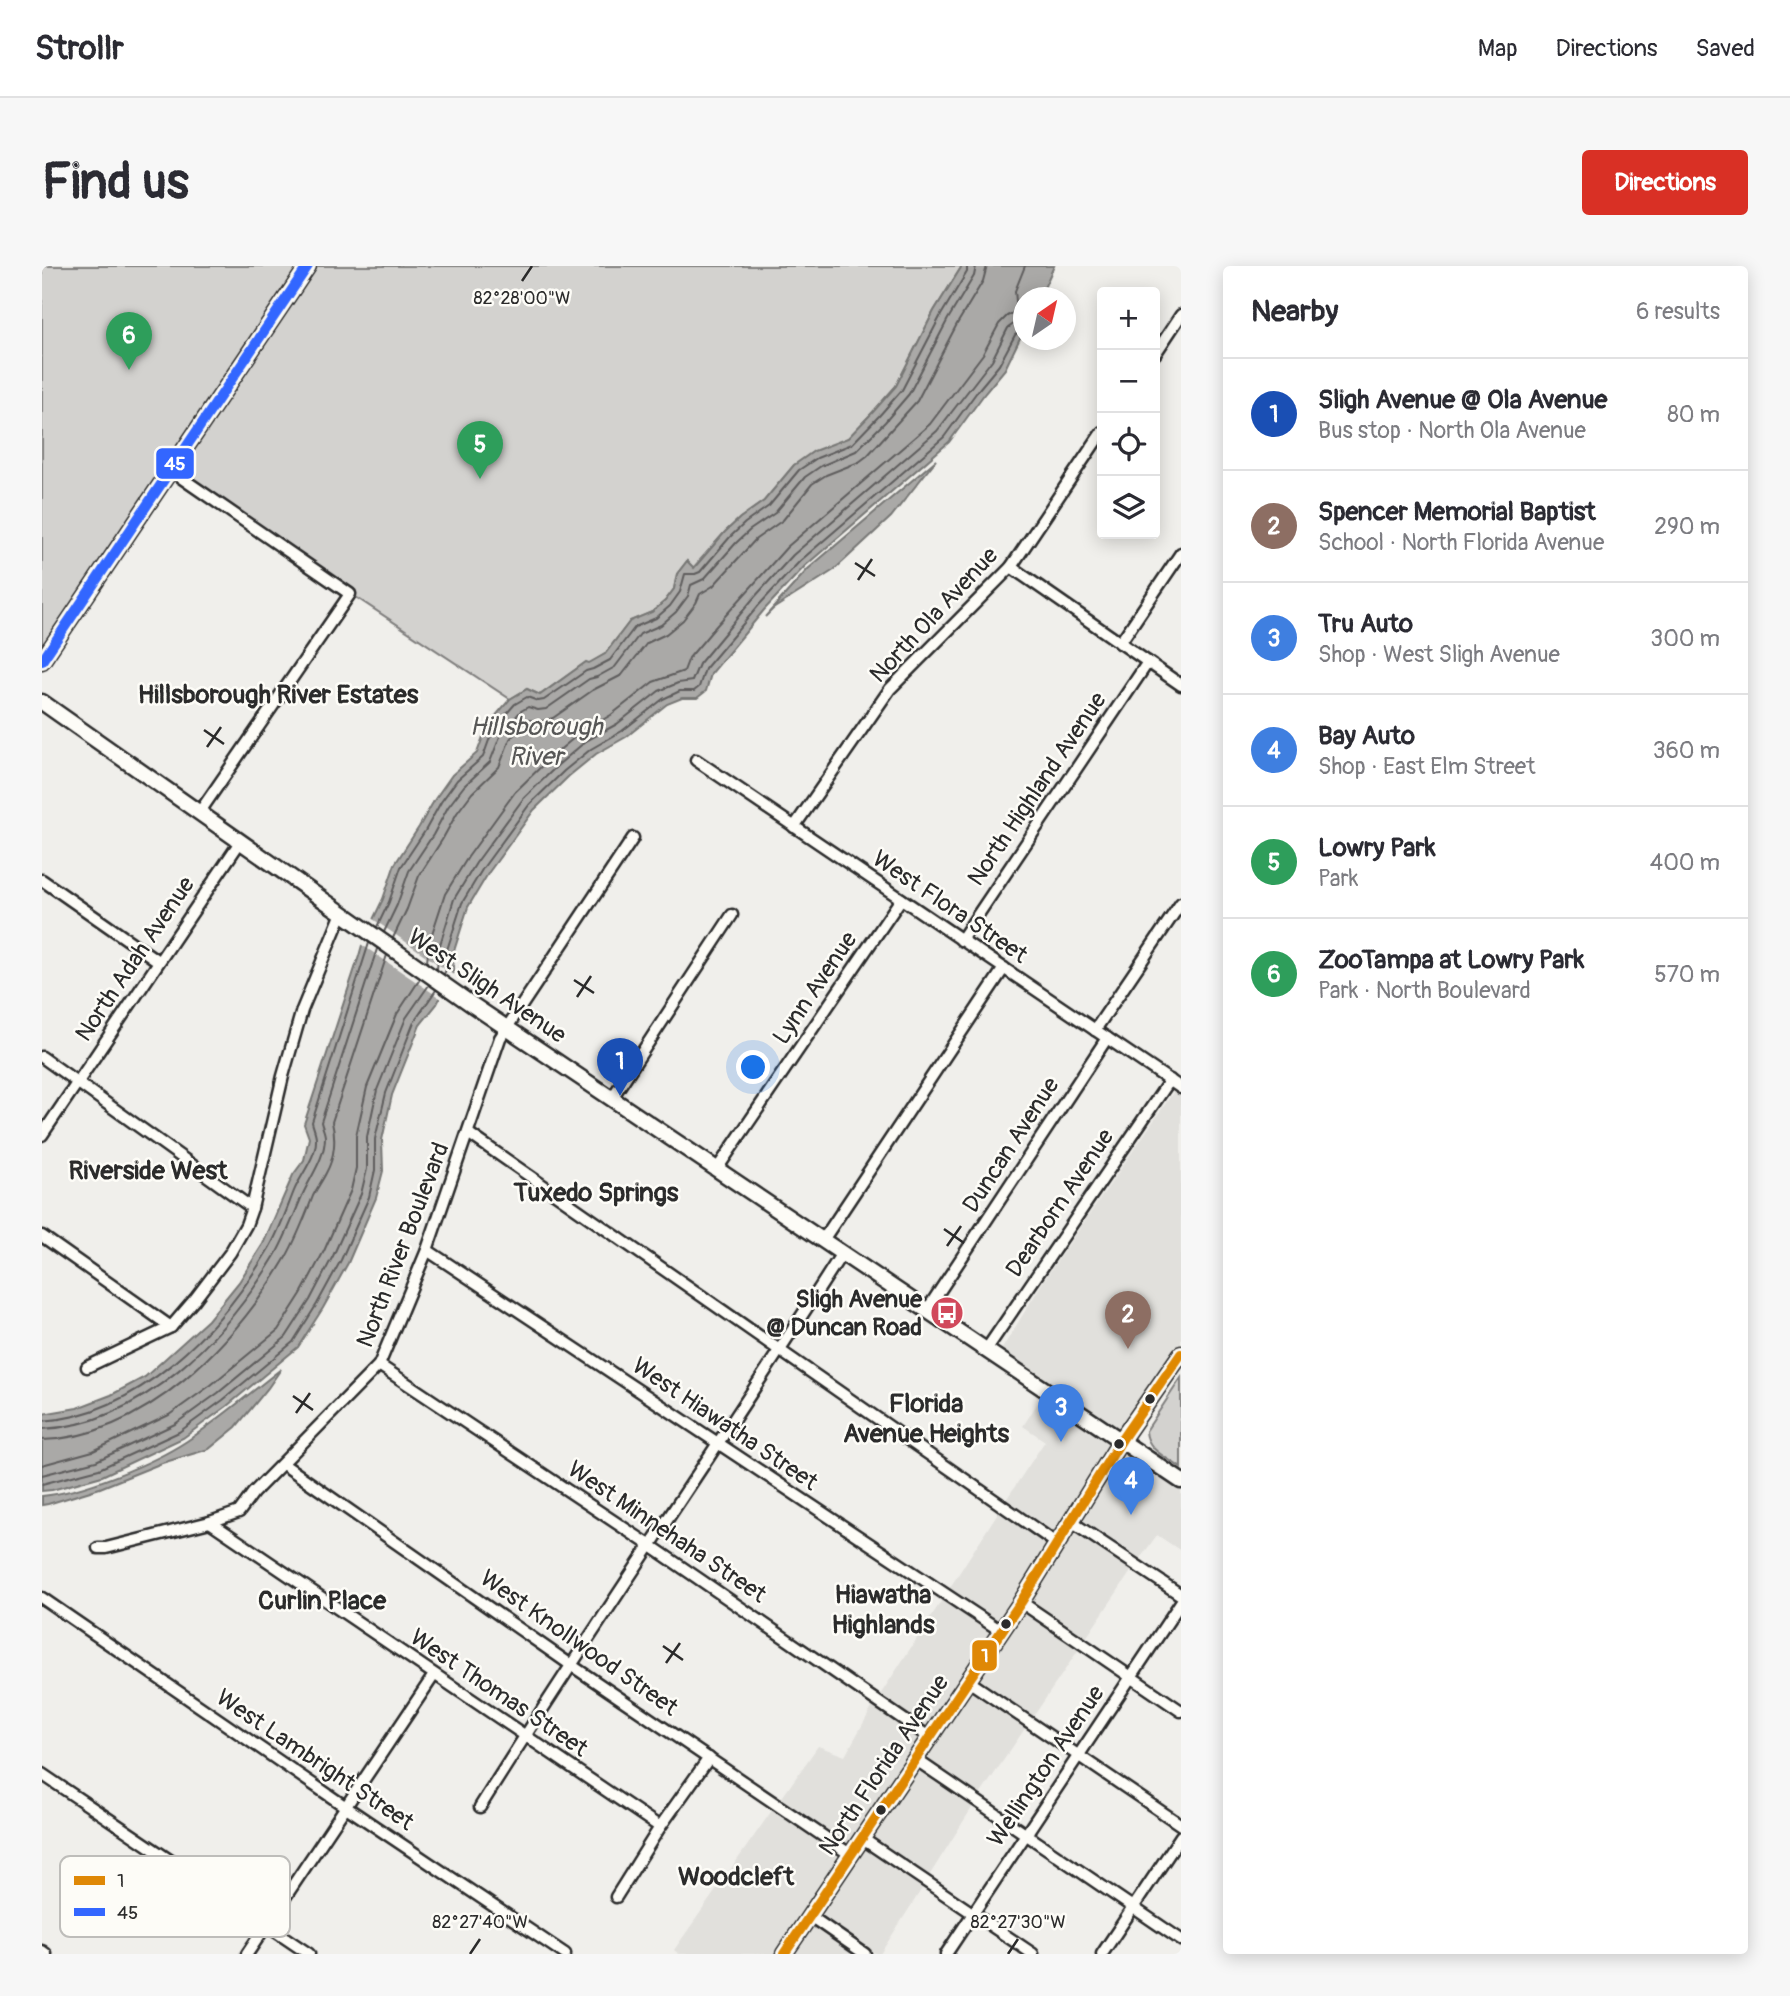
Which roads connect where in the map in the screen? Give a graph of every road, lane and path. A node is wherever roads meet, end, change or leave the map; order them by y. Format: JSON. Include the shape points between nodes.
{"nodes":[{"id":1,"x":308,"y":266,"type":"edge"},
{"id":2,"x":1181,"y":315,"type":"edge"},
{"id":3,"x":1158,"y":350,"type":"edge"},
{"id":4,"x":1097,"y":439,"type":"edge"},
{"id":5,"x":170,"y":470,"type":"junction"},
{"id":6,"x":1181,"y":553,"type":"edge"},
{"id":7,"x":1011,"y":567,"type":"junction"},
{"id":8,"x":1120,"y":643,"type":"junction"},
{"id":9,"x":42,"y":661,"type":"edge"},
{"id":10,"x":1148,"y":662,"type":"junction"},
{"id":11,"x":1181,"y":685,"type":"edge"},
{"id":12,"x":42,"y":702,"type":"edge"},
{"id":13,"x":696,"y":760,"type":"dead end"},
{"id":14,"x":200,"y":813,"type":"junction"},
{"id":15,"x":794,"y":827,"type":"junction"},
{"id":16,"x":633,"y":838,"type":"dead end"},
{"id":17,"x":240,"y":842,"type":"junction"},
{"id":18,"x":42,"y":880,"type":"edge"},
{"id":19,"x":901,"y":899,"type":"junction"},
{"id":20,"x":1181,"y":903,"type":"edge"},
{"id":21,"x":732,"y":915,"type":"dead end"},
{"id":22,"x":345,"y":916,"type":"junction"},
{"id":23,"x":961,"y":940,"type":"junction"},
{"id":24,"x":158,"y":961,"type":"junction"},
{"id":25,"x":1003,"y":968,"type":"junction"},
{"id":26,"x":506,"y":1027,"type":"junction"},
{"id":27,"x":1095,"y":1030,"type":"junction"},
{"id":28,"x":1107,"y":1038,"type":"junction"},
{"id":29,"x":42,"y":1057,"type":"edge"},
{"id":30,"x":1170,"y":1080,"type":"junction"},
{"id":31,"x":77,"y":1083,"type":"junction"},
{"id":32,"x":1181,"y":1088,"type":"edge"},
{"id":33,"x":612,"y":1098,"type":"junction"},
{"id":34,"x":468,"y":1133,"type":"junction"},
{"id":35,"x":42,"y":1135,"type":"edge"},
{"id":36,"x":717,"y":1170,"type":"junction"},
{"id":37,"x":252,"y":1209,"type":"junction"},
{"id":38,"x":42,"y":1236,"type":"edge"},
{"id":39,"x":823,"y":1240,"type":"junction"},
{"id":40,"x":427,"y":1250,"type":"junction"},
{"id":41,"x":842,"y":1253,"type":"junction"},
{"id":42,"x":927,"y":1310,"type":"junction"},
{"id":43,"x":171,"y":1327,"type":"junction"},
{"id":44,"x":781,"y":1350,"type":"junction"},
{"id":45,"x":986,"y":1350,"type":"junction"},
{"id":46,"x":1181,"y":1354,"type":"edge"},
{"id":47,"x":379,"y":1365,"type":"junction"},
{"id":48,"x":88,"y":1367,"type":"dead end"},
{"id":49,"x":1122,"y":1440,"type":"junction"},
{"id":50,"x":718,"y":1444,"type":"junction"},
{"id":51,"x":283,"y":1464,"type":"junction"},
{"id":52,"x":1181,"y":1481,"type":"edge"},
{"id":53,"x":1070,"y":1521,"type":"junction"},
{"id":54,"x":210,"y":1522,"type":"junction"},
{"id":55,"x":1056,"y":1543,"type":"junction"},
{"id":56,"x":651,"y":1546,"type":"junction"},
{"id":57,"x":98,"y":1548,"type":"dead end"},
{"id":58,"x":1181,"y":1595,"type":"edge"},
{"id":59,"x":42,"y":1598,"type":"edge"},
{"id":60,"x":1021,"y":1602,"type":"junction"},
{"id":61,"x":1181,"y":1602,"type":"edge"},
{"id":62,"x":1001,"y":1631,"type":"junction"},
{"id":63,"x":571,"y":1665,"type":"junction"},
{"id":64,"x":434,"y":1675,"type":"junction"},
{"id":65,"x":1131,"y":1677,"type":"junction"},
{"id":66,"x":967,"y":1680,"type":"junction"},
{"id":67,"x":1181,"y":1711,"type":"edge"},
{"id":68,"x":525,"y":1736,"type":"junction"},
{"id":69,"x":929,"y":1737,"type":"junction"},
{"id":70,"x":1079,"y":1755,"type":"junction"},
{"id":71,"x":709,"y":1758,"type":"junction"},
{"id":72,"x":915,"y":1759,"type":"junction"},
{"id":73,"x":42,"y":1774,"type":"edge"},
{"id":74,"x":346,"y":1807,"type":"junction"},
{"id":75,"x":480,"y":1807,"type":"dead end"},
{"id":76,"x":1181,"y":1825,"type":"edge"},
{"id":77,"x":660,"y":1827,"type":"junction"},
{"id":78,"x":1027,"y":1834,"type":"junction"},
{"id":79,"x":1181,"y":1836,"type":"edge"},
{"id":80,"x":863,"y":1839,"type":"junction"},
{"id":81,"x":851,"y":1855,"type":"junction"},
{"id":82,"x":164,"y":1856,"type":"edge"},
{"id":83,"x":290,"y":1890,"type":"edge"},
{"id":84,"x":616,"y":1897,"type":"dead end"},
{"id":85,"x":1133,"y":1907,"type":"junction"},
{"id":86,"x":974,"y":1913,"type":"junction"},
{"id":87,"x":810,"y":1916,"type":"junction"},
{"id":88,"x":258,"y":1937,"type":"edge"},
{"id":89,"x":284,"y":1937,"type":"edge"},
{"id":90,"x":1181,"y":1940,"type":"edge"},
{"id":91,"x":42,"y":1951,"type":"edge"},
{"id":92,"x":46,"y":1954,"type":"edge"},
{"id":93,"x":247,"y":1954,"type":"edge"},
{"id":94,"x":309,"y":1954,"type":"edge"},
{"id":95,"x":565,"y":1954,"type":"edge"},
{"id":96,"x":784,"y":1954,"type":"edge"},
{"id":97,"x":865,"y":1954,"type":"edge"},
{"id":98,"x":946,"y":1954,"type":"edge"},
{"id":99,"x":1033,"y":1954,"type":"edge"},
{"id":100,"x":1102,"y":1954,"type":"edge"}],
"edges":[{"from":1,"to":5,"type":"main road"},
{"from":2,"to":3,"type":"street"},
{"from":4,"to":7,"type":"street","name":"North Ola Avenue"},
{"from":5,"to":9,"type":"main road"},
{"from":5,"to":14,"type":"street","via":[[350,593]]},
{"from":6,"to":8,"type":"street"},
{"from":7,"to":8,"type":"street"},
{"from":7,"to":15,"type":"street","name":"North Ola Avenue","via":[[890,689]]},
{"from":8,"to":10,"type":"street"},
{"from":10,"to":11,"type":"street"},
{"from":10,"to":23,"type":"street","name":"North Highland Avenue"},
{"from":12,"to":14,"type":"main road","name":"West Sligh Avenue"},
{"from":13,"to":15,"type":"street","name":"West Flora Street"},
{"from":14,"to":17,"type":"main road","name":"West Sligh Avenue"},
{"from":15,"to":19,"type":"street","name":"West Flora Street"},
{"from":16,"to":26,"type":"street","name":"North River Boulevard"},
{"from":17,"to":22,"type":"main road","name":"West Sligh Avenue"},
{"from":17,"to":24,"type":"street","name":"North Adah Avenue"},
{"from":18,"to":24,"type":"street"},
{"from":19,"to":23,"type":"street","name":"West Flora Street"},
{"from":19,"to":36,"type":"street","name":"Lynn Avenue"},
{"from":20,"to":27,"type":"street"},
{"from":21,"to":33,"type":"street"},
{"from":22,"to":26,"type":"main road","name":"West Sligh Avenue"},
{"from":22,"to":37,"type":"street","via":[[302,1010]]},
{"from":23,"to":25,"type":"street","name":"West Flora Street"},
{"from":24,"to":31,"type":"street","name":"North Adah Avenue"},
{"from":25,"to":27,"type":"street","name":"West Flora Street"},
{"from":25,"to":39,"type":"street"},
{"from":26,"to":33,"type":"main road","name":"West Sligh Avenue"},
{"from":26,"to":34,"type":"street","name":"North River Boulevard"},
{"from":27,"to":28,"type":"street","name":"West Flora Street"},
{"from":28,"to":30,"type":"street","name":"West Flora Street"},
{"from":28,"to":42,"type":"street","name":"Duncan Avenue"},
{"from":29,"to":31,"type":"street"},
{"from":30,"to":32,"type":"street","name":"West Flora Street"},
{"from":30,"to":45,"type":"street","name":"Dearborn Avenue"},
{"from":31,"to":35,"type":"street","name":"North Adah Avenue"},
{"from":31,"to":37,"type":"street"},
{"from":33,"to":36,"type":"main road","name":"West Sligh Avenue"},
{"from":34,"to":40,"type":"street","name":"North River Boulevard"},
{"from":34,"to":44,"type":"street"},
{"from":36,"to":39,"type":"main road","name":"West Sligh Avenue"},
{"from":37,"to":43,"type":"street","via":[[230,1253]]},
{"from":38,"to":43,"type":"street"},
{"from":39,"to":41,"type":"main road","name":"West Sligh Avenue"},
{"from":40,"to":47,"type":"street","name":"North River Boulevard"},
{"from":40,"to":50,"type":"street","name":"West Hiawatha Street"},
{"from":41,"to":42,"type":"main road","name":"West Sligh Avenue"},
{"from":41,"to":44,"type":"street"},
{"from":42,"to":45,"type":"main road","name":"West Sligh Avenue"},
{"from":43,"to":48,"type":"street"},
{"from":44,"to":50,"type":"street"},
{"from":44,"to":55,"type":"street"},
{"from":45,"to":49,"type":"main road","name":"West Sligh Avenue"},
{"from":46,"to":49,"type":"main road","name":"North Florida Avenue"},
{"from":47,"to":51,"type":"street","name":"North River Boulevard"},
{"from":47,"to":56,"type":"street","name":"West Minnehaha Street"},
{"from":49,"to":52,"type":"main road","name":"West Sligh Avenue"},
{"from":49,"to":53,"type":"main road","name":"North Florida Avenue"},
{"from":50,"to":56,"type":"street"},
{"from":50,"to":62,"type":"street","name":"West Hiawatha Street"},
{"from":51,"to":54,"type":"street","name":"North River Boulevard","via":[[239,1512]]},
{"from":51,"to":63,"type":"street","name":"West Knollwood Street"},
{"from":53,"to":55,"type":"main road","name":"North Florida Avenue"},
{"from":53,"to":58,"type":"street"},
{"from":54,"to":57,"type":"street","name":"North River Boulevard"},
{"from":54,"to":64,"type":"street","name":"West Thomas Street"},
{"from":55,"to":60,"type":"main road","name":"North Florida Avenue"},
{"from":56,"to":63,"type":"street"},
{"from":56,"to":69,"type":"street","name":"West Minnehaha Street"},
{"from":59,"to":74,"type":"street","name":"West Lambright Street"},
{"from":60,"to":62,"type":"main road","name":"North Florida Avenue"},
{"from":60,"to":65,"type":"street"},
{"from":61,"to":65,"type":"street","name":"Wellington Avenue"},
{"from":62,"to":66,"type":"main road","name":"North Florida Avenue"},
{"from":63,"to":68,"type":"street"},
{"from":63,"to":71,"type":"street","name":"West Knollwood Street"},
{"from":64,"to":68,"type":"street","name":"West Thomas Street"},
{"from":64,"to":74,"type":"street"},
{"from":65,"to":67,"type":"street"},
{"from":65,"to":70,"type":"street","name":"Wellington Avenue"},
{"from":66,"to":69,"type":"main road","name":"North Florida Avenue"},
{"from":66,"to":70,"type":"street"},
{"from":68,"to":75,"type":"street"},
{"from":68,"to":77,"type":"street","name":"West Thomas Street"},
{"from":69,"to":72,"type":"main road","name":"North Florida Avenue"},
{"from":70,"to":76,"type":"street"},
{"from":70,"to":78,"type":"street","name":"Wellington Avenue"},
{"from":71,"to":77,"type":"street"},
{"from":71,"to":81,"type":"street","name":"West Knollwood Street"},
{"from":72,"to":78,"type":"street"},
{"from":72,"to":80,"type":"main road","name":"North Florida Avenue"},
{"from":73,"to":82,"type":"street"},
{"from":74,"to":83,"type":"street"},
{"from":74,"to":95,"type":"street","name":"West Lambright Street"},
{"from":77,"to":84,"type":"street"},
{"from":78,"to":85,"type":"street"},
{"from":78,"to":86,"type":"street","name":"Wellington Avenue"},
{"from":79,"to":85,"type":"street"},
{"from":80,"to":81,"type":"main road","name":"North Florida Avenue"},
{"from":80,"to":86,"type":"street"},
{"from":81,"to":87,"type":"main road","name":"North Florida Avenue"},
{"from":85,"to":90,"type":"street"},
{"from":85,"to":100,"type":"street"},
{"from":86,"to":98,"type":"street","name":"Wellington Avenue"},
{"from":86,"to":99,"type":"street"},
{"from":87,"to":96,"type":"main road","name":"North Florida Avenue"},
{"from":87,"to":97,"type":"street"},
{"from":88,"to":93,"type":"street"},
{"from":89,"to":94,"type":"street"},
{"from":91,"to":92,"type":"street"}]}
